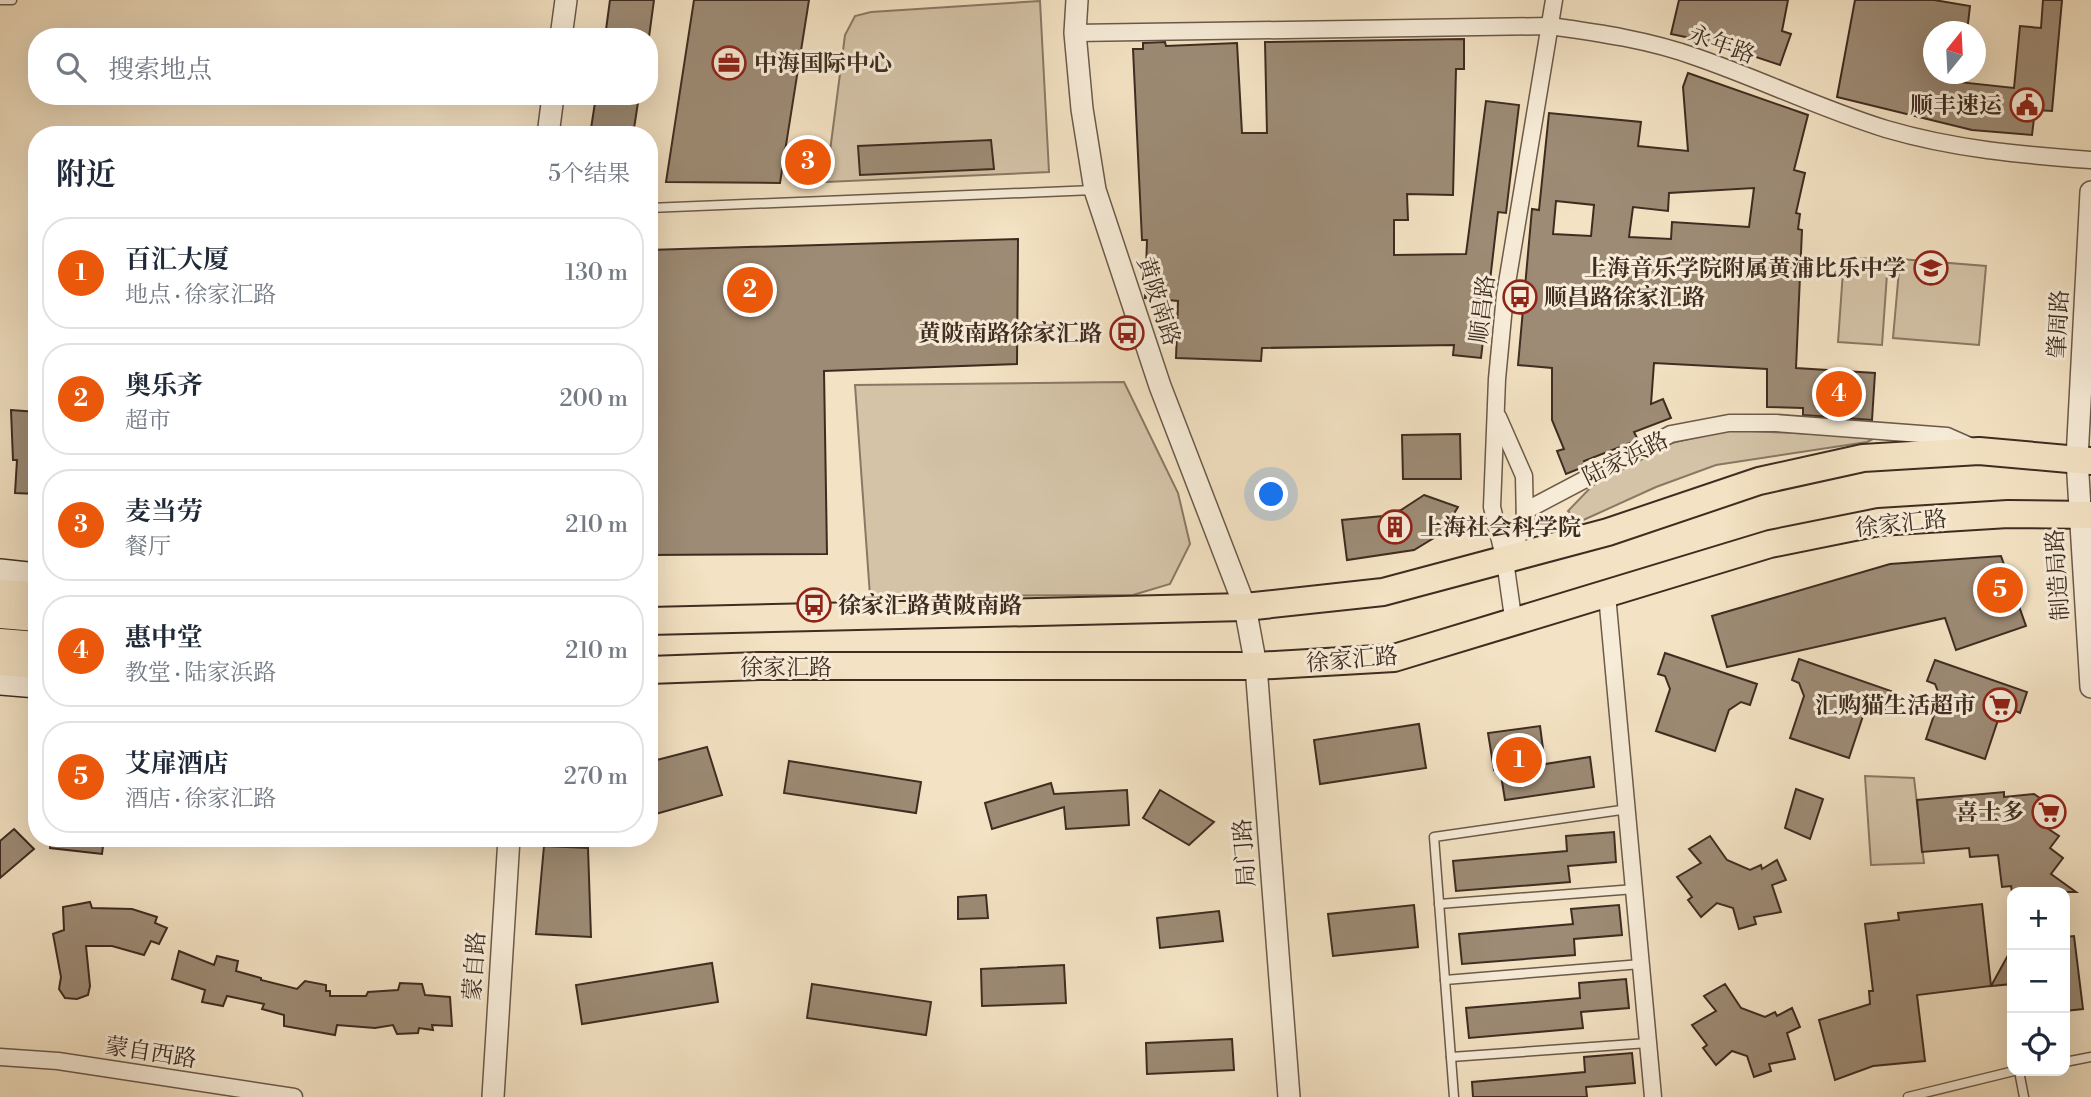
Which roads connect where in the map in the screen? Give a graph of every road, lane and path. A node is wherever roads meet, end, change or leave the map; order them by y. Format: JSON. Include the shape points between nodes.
{"nodes":[{"id":1,"x":0,"y":0,"type":"edge"},
{"id":2,"x":12,"y":0,"type":"edge"},
{"id":3,"x":566,"y":0,"type":"edge"},
{"id":4,"x":1077,"y":0,"type":"edge"},
{"id":5,"x":1554,"y":0,"type":"edge"},
{"id":6,"x":1550,"y":26,"type":"junction"},
{"id":7,"x":562,"y":28,"type":"edge"},
{"id":8,"x":1075,"y":33,"type":"junction"},
{"id":9,"x":553,"y":105,"type":"edge"},
{"id":10,"x":549,"y":126,"type":"edge"},
{"id":11,"x":2091,"y":160,"type":"edge"},
{"id":12,"x":1095,"y":190,"type":"junction"},
{"id":13,"x":2091,"y":192,"type":"edge"},
{"id":14,"x":658,"y":208,"type":"edge"},
{"id":15,"x":1496,"y":412,"type":"junction"},
{"id":16,"x":1979,"y":451,"type":"junction"},
{"id":17,"x":2084,"y":460,"type":"edge"},
{"id":18,"x":1525,"y":511,"type":"junction"},
{"id":19,"x":2085,"y":515,"type":"edge"},
{"id":20,"x":1505,"y":561,"type":"junction"},
{"id":21,"x":0,"y":571,"type":"edge"},
{"id":22,"x":28,"y":574,"type":"edge"},
{"id":23,"x":0,"y":593,"type":"edge"},
{"id":24,"x":28,"y":595,"type":"edge"},
{"id":25,"x":1607,"y":595,"type":"junction"},
{"id":26,"x":1245,"y":607,"type":"junction"},
{"id":27,"x":0,"y":615,"type":"edge"},
{"id":28,"x":28,"y":617,"type":"edge"},
{"id":29,"x":658,"y":621,"type":"edge"},
{"id":30,"x":1514,"y":624,"type":"junction"},
{"id":31,"x":0,"y":642,"type":"edge"},
{"id":32,"x":28,"y":644,"type":"edge"},
{"id":33,"x":0,"y":662,"type":"edge"},
{"id":34,"x":28,"y":664,"type":"edge"},
{"id":35,"x":1256,"y":666,"type":"junction"},
{"id":36,"x":658,"y":670,"type":"edge"},
{"id":37,"x":0,"y":683,"type":"edge"},
{"id":38,"x":28,"y":685,"type":"edge"},
{"id":39,"x":2091,"y":687,"type":"edge"},
{"id":40,"x":1628,"y":809,"type":"junction"},
{"id":41,"x":508,"y":847,"type":"edge"},
{"id":42,"x":1635,"y":889,"type":"junction"},
{"id":43,"x":1439,"y":904,"type":"junction"},
{"id":44,"x":1642,"y":964,"type":"junction"},
{"id":45,"x":1445,"y":980,"type":"junction"},
{"id":46,"x":1648,"y":1044,"type":"junction"},
{"id":47,"x":0,"y":1057,"type":"edge"},
{"id":48,"x":2091,"y":1057,"type":"edge"},
{"id":49,"x":1451,"y":1058,"type":"junction"},
{"id":50,"x":2070,"y":1061,"type":"edge"},
{"id":51,"x":2007,"y":1073,"type":"edge"},
{"id":52,"x":2018,"y":1076,"type":"edge"},
{"id":53,"x":294,"y":1097,"type":"edge"},
{"id":54,"x":493,"y":1097,"type":"edge"},
{"id":55,"x":1289,"y":1097,"type":"edge"},
{"id":56,"x":1454,"y":1097,"type":"edge"},
{"id":57,"x":1653,"y":1097,"type":"edge"},
{"id":58,"x":1908,"y":1097,"type":"edge"},
{"id":59,"x":2024,"y":1097,"type":"edge"}],
"edges":[{"from":1,"to":2,"type":"lane"},
{"from":3,"to":7,"type":"street"},
{"from":4,"to":8,"type":"street","name":"黄陂南路"},
{"from":5,"to":6,"type":"street","name":"顺昌路"},
{"from":6,"to":8,"type":"street","name":"永年路"},
{"from":6,"to":11,"type":"street","name":"永年路","via":[[1621,35],[1695,56],[1815,104],[1936,142],[1988,152]]},
{"from":6,"to":15,"type":"street","name":"顺昌路","via":[[1505,295]]},
{"from":8,"to":12,"type":"street","name":"黄陂南路"},
{"from":9,"to":10,"type":"street"},
{"from":12,"to":14,"type":"lane"},
{"from":12,"to":26,"type":"street","name":"黄陂南路","via":[[1160,386]]},
{"from":13,"to":17,"type":"street","name":"肇周路"},
{"from":15,"to":18,"type":"street","via":[[1524,476]]},
{"from":15,"to":20,"type":"street","name":"顺昌路","via":[[1492,507]]},
{"from":16,"to":17,"type":"main road"},
{"from":16,"to":18,"type":"street","name":"陆家浜路","via":[[1947,436],[1729,423],[1671,434]]},
{"from":16,"to":20,"type":"main road","via":[[1863,458],[1759,481]]},
{"from":17,"to":19,"type":"street","name":"制造局路"},
{"from":18,"to":20,"type":"street","via":[[1525,524]]},
{"from":19,"to":25,"type":"main road","name":"徐家汇路","via":[[2007,514],[1879,522],[1770,544]]},
{"from":19,"to":39,"type":"street","name":"制造局路"},
{"from":20,"to":26,"type":"main road","via":[[1384,592]]},
{"from":20,"to":30,"type":"street","name":"顺昌路"},
{"from":21,"to":22,"type":"main road"},
{"from":23,"to":24,"type":"main road"},
{"from":25,"to":30,"type":"main road","name":"徐家汇路"},
{"from":25,"to":40,"type":"street"},
{"from":26,"to":29,"type":"main road"},
{"from":26,"to":35,"type":"street","name":"局门路"},
{"from":27,"to":28,"type":"main road"},
{"from":30,"to":35,"type":"main road","name":"徐家汇路","via":[[1394,658]]},
{"from":31,"to":32,"type":"main road"},
{"from":33,"to":34,"type":"main road"},
{"from":35,"to":36,"type":"main road","name":"徐家汇路"},
{"from":35,"to":55,"type":"street","name":"局门路"},
{"from":37,"to":38,"type":"main road"},
{"from":40,"to":42,"type":"street"},
{"from":40,"to":43,"type":"lane","via":[[1434,837]]},
{"from":41,"to":54,"type":"street","name":"蒙自路"},
{"from":42,"to":43,"type":"lane"},
{"from":42,"to":44,"type":"street"},
{"from":43,"to":45,"type":"lane"},
{"from":44,"to":45,"type":"lane"},
{"from":44,"to":46,"type":"street"},
{"from":45,"to":49,"type":"lane"},
{"from":46,"to":49,"type":"lane"},
{"from":46,"to":57,"type":"street"},
{"from":47,"to":53,"type":"street","name":"蒙自西路","via":[[58,1061]]},
{"from":48,"to":50,"type":"lane"},
{"from":49,"to":56,"type":"lane"},
{"from":51,"to":58,"type":"lane"},
{"from":52,"to":59,"type":"lane"}]}
